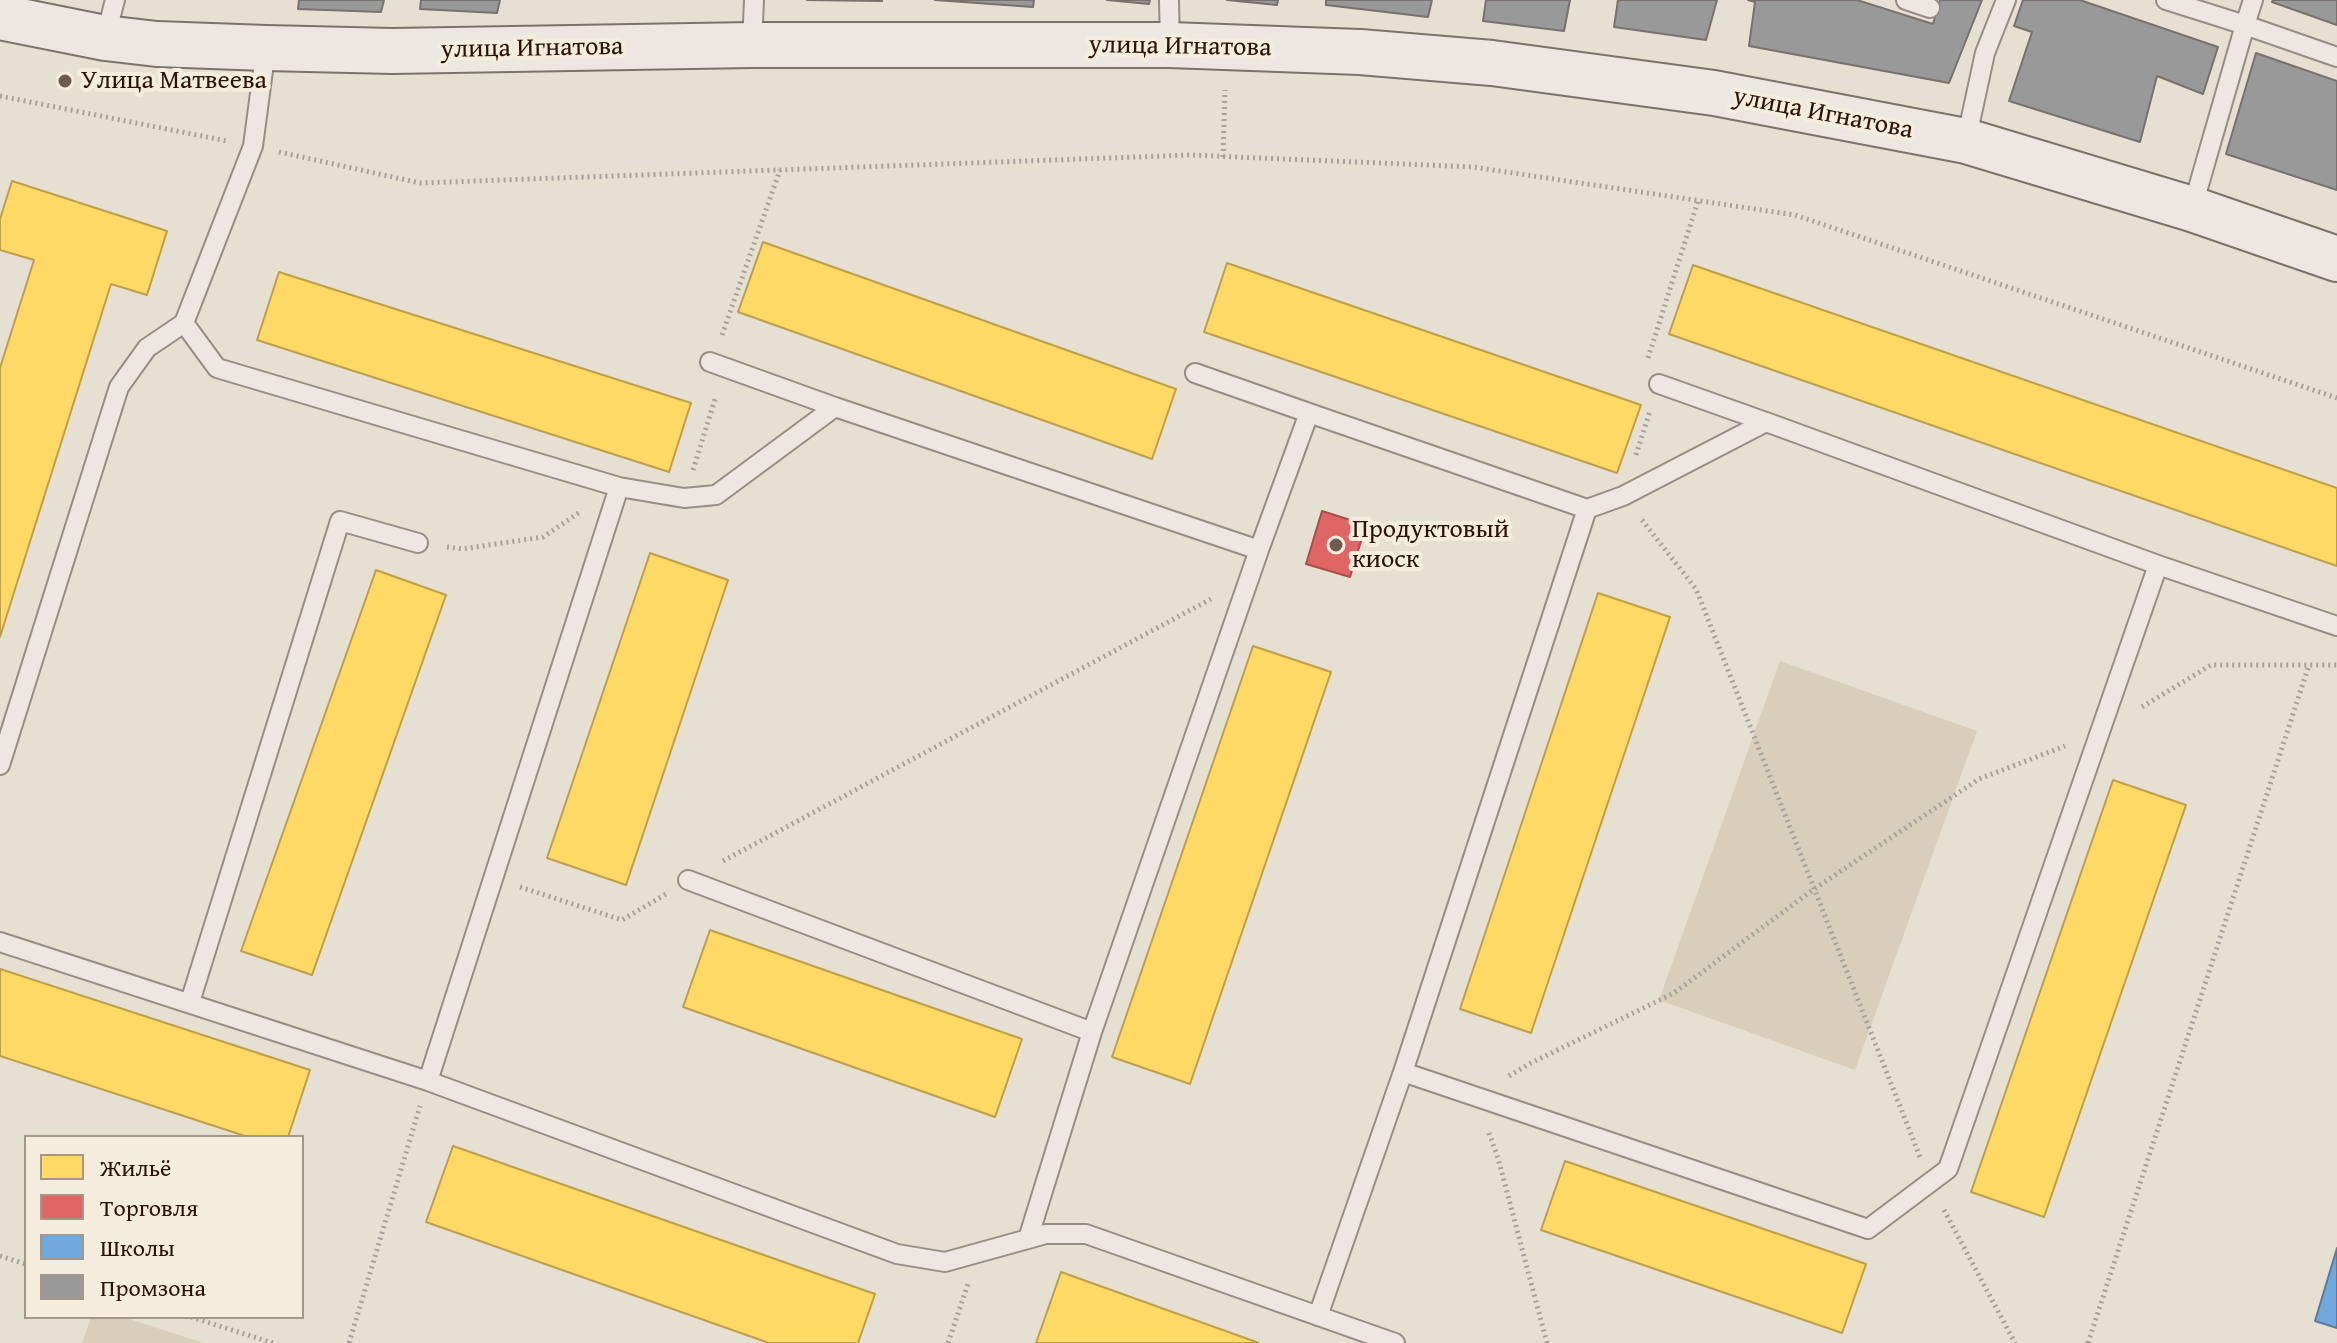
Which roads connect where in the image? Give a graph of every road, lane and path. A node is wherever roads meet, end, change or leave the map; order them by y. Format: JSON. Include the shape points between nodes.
{"nodes":[{"id":1,"x":754,"y":0,"type":"edge"},
{"id":2,"x":1169,"y":0,"type":"edge"},
{"id":3,"x":1906,"y":0,"type":"edge"},
{"id":4,"x":2006,"y":0,"type":"edge"},
{"id":5,"x":2166,"y":0,"type":"edge"},
{"id":6,"x":2253,"y":0,"type":"edge"},
{"id":7,"x":1930,"y":8,"type":"dead end"},
{"id":8,"x":0,"y":17,"type":"edge"},
{"id":9,"x":110,"y":19,"type":"edge"},
{"id":10,"x":2245,"y":25,"type":"junction"},
{"id":11,"x":752,"y":45,"type":"junction"},
{"id":12,"x":1170,"y":45,"type":"junction"},
{"id":13,"x":266,"y":48,"type":"junction"},
{"id":14,"x":2337,"y":57,"type":"edge"},
{"id":15,"x":0,"y":96,"type":"edge"},
{"id":16,"x":1966,"y":141,"type":"junction"},
{"id":17,"x":253,"y":146,"type":"junction"},
{"id":18,"x":780,"y":170,"type":"junction"},
{"id":19,"x":1698,"y":201,"type":"junction"},
{"id":20,"x":2192,"y":209,"type":"junction"},
{"id":21,"x":2337,"y":259,"type":"edge"},
{"id":22,"x":184,"y":323,"type":"junction"},
{"id":23,"x":717,"y":365,"type":"junction"},
{"id":24,"x":1195,"y":373,"type":"dead end"},
{"id":25,"x":1659,"y":384,"type":"junction"},
{"id":26,"x":2337,"y":398,"type":"edge"},
{"id":27,"x":835,"y":407,"type":"junction"},
{"id":28,"x":1309,"y":413,"type":"junction"},
{"id":29,"x":1766,"y":422,"type":"junction"},
{"id":30,"x":619,"y":487,"type":"junction"},
{"id":31,"x":1623,"y":496,"type":"junction"},
{"id":32,"x":684,"y":498,"type":"junction"},
{"id":33,"x":1587,"y":509,"type":"junction"},
{"id":34,"x":418,"y":543,"type":"joint"},
{"id":35,"x":1259,"y":550,"type":"junction"},
{"id":36,"x":2158,"y":565,"type":"junction"},
{"id":37,"x":1247,"y":580,"type":"junction"},
{"id":38,"x":2337,"y":626,"type":"edge"},
{"id":39,"x":2309,"y":665,"type":"junction"},
{"id":40,"x":2337,"y":665,"type":"edge"},
{"id":41,"x":2099,"y":732,"type":"junction"},
{"id":42,"x":0,"y":765,"type":"edge"},
{"id":43,"x":492,"y":878,"type":"junction"},
{"id":44,"x":688,"y":880,"type":"junction"},
{"id":45,"x":1814,"y":889,"type":"junction"},
{"id":46,"x":0,"y":942,"type":"edge"},
{"id":47,"x":190,"y":1002,"type":"junction"},
{"id":48,"x":1092,"y":1032,"type":"junction"},
{"id":49,"x":1403,"y":1072,"type":"junction"},
{"id":50,"x":428,"y":1081,"type":"junction"},
{"id":51,"x":1476,"y":1097,"type":"junction"},
{"id":52,"x":1930,"y":1183,"type":"junction"},
{"id":53,"x":1028,"y":1239,"type":"junction"},
{"id":54,"x":978,"y":1253,"type":"junction"},
{"id":55,"x":0,"y":1256,"type":"edge"},
{"id":56,"x":24,"y":1263,"type":"edge"},
{"id":57,"x":1318,"y":1316,"type":"junction"},
{"id":58,"x":197,"y":1319,"type":"edge"},
{"id":59,"x":273,"y":1343,"type":"edge"},
{"id":60,"x":349,"y":1343,"type":"edge"},
{"id":61,"x":948,"y":1343,"type":"edge"},
{"id":62,"x":1395,"y":1343,"type":"edge"},
{"id":63,"x":1547,"y":1343,"type":"edge"},
{"id":64,"x":2015,"y":1343,"type":"edge"},
{"id":65,"x":2088,"y":1343,"type":"edge"}],
"edges":[{"from":1,"to":11,"type":"lane"},
{"from":2,"to":12,"type":"lane"},
{"from":3,"to":7,"type":"lane"},
{"from":4,"to":16,"type":"lane","via":[[1985,53]]},
{"from":5,"to":10,"type":"lane"},
{"from":6,"to":10,"type":"lane"},
{"from":8,"to":9,"type":"main road","name":"улица Игнатова"},
{"from":9,"to":13,"type":"main road","name":"улица Игнатова","via":[[157,44]]},
{"from":10,"to":14,"type":"lane"},
{"from":10,"to":20,"type":"lane"},
{"from":11,"to":12,"type":"main road","name":"улица Игнатова"},
{"from":11,"to":13,"type":"main road","name":"улица Игнатова"},
{"from":12,"to":16,"type":"main road","name":"улица Игнатова","via":[[1492,63],[1714,93]]},
{"from":13,"to":17,"type":"lane"},
{"from":15,"to":17,"type":"path"},
{"from":16,"to":20,"type":"main road","name":"улица Игнатова"},
{"from":17,"to":18,"type":"path","via":[[420,183]]},
{"from":17,"to":22,"type":"lane"},
{"from":18,"to":19,"type":"path","via":[[1191,155],[1473,167]]},
{"from":18,"to":23,"type":"path"},
{"from":19,"to":25,"type":"path","via":[[1644,370]]},
{"from":19,"to":26,"type":"path","via":[[1795,215]]},
{"from":20,"to":21,"type":"main road","name":"улица Игнатова"},
{"from":22,"to":30,"type":"lane","via":[[217,368]]},
{"from":22,"to":42,"type":"lane","via":[[147,348],[119,387]]},
{"from":23,"to":27,"type":"lane"},
{"from":23,"to":32,"type":"path"},
{"from":24,"to":28,"type":"lane"},
{"from":25,"to":29,"type":"lane"},
{"from":25,"to":31,"type":"path"},
{"from":27,"to":32,"type":"lane","via":[[716,495]]},
{"from":27,"to":35,"type":"lane"},
{"from":28,"to":33,"type":"lane"},
{"from":28,"to":35,"type":"lane"},
{"from":29,"to":31,"type":"lane"},
{"from":29,"to":36,"type":"lane"},
{"from":30,"to":32,"type":"lane"},
{"from":30,"to":34,"type":"path","via":[[543,537],[462,549]]},
{"from":30,"to":43,"type":"lane"},
{"from":31,"to":33,"type":"lane"},
{"from":31,"to":45,"type":"path","via":[[1696,589]]},
{"from":33,"to":49,"type":"lane"},
{"from":34,"to":47,"type":"lane","via":[[340,521]]},
{"from":35,"to":37,"type":"lane"},
{"from":36,"to":38,"type":"lane"},
{"from":36,"to":41,"type":"lane"},
{"from":37,"to":44,"type":"path"},
{"from":37,"to":48,"type":"lane"},
{"from":39,"to":40,"type":"path"},
{"from":39,"to":41,"type":"path","via":[[2211,665]]},
{"from":39,"to":65,"type":"path"},
{"from":41,"to":45,"type":"path","via":[[1979,779]]},
{"from":41,"to":52,"type":"lane","via":[[1948,1169]]},
{"from":43,"to":44,"type":"path","via":[[622,920]]},
{"from":43,"to":50,"type":"lane"},
{"from":44,"to":48,"type":"lane"},
{"from":45,"to":51,"type":"path","via":[[1674,993],[1531,1063]]},
{"from":45,"to":52,"type":"path"},
{"from":46,"to":47,"type":"lane"},
{"from":47,"to":50,"type":"lane"},
{"from":48,"to":53,"type":"lane"},
{"from":49,"to":51,"type":"lane"},
{"from":49,"to":57,"type":"lane"},
{"from":50,"to":54,"type":"lane","via":[[897,1254],[945,1262]]},
{"from":50,"to":60,"type":"path"},
{"from":51,"to":52,"type":"lane","via":[[1868,1229]]},
{"from":51,"to":63,"type":"path","via":[[1498,1158]]},
{"from":52,"to":64,"type":"path"},
{"from":53,"to":54,"type":"lane"},
{"from":53,"to":57,"type":"lane","via":[[1086,1234]]},
{"from":54,"to":61,"type":"path"},
{"from":55,"to":56,"type":"path"},
{"from":57,"to":62,"type":"lane"},
{"from":58,"to":59,"type":"path"}]}
